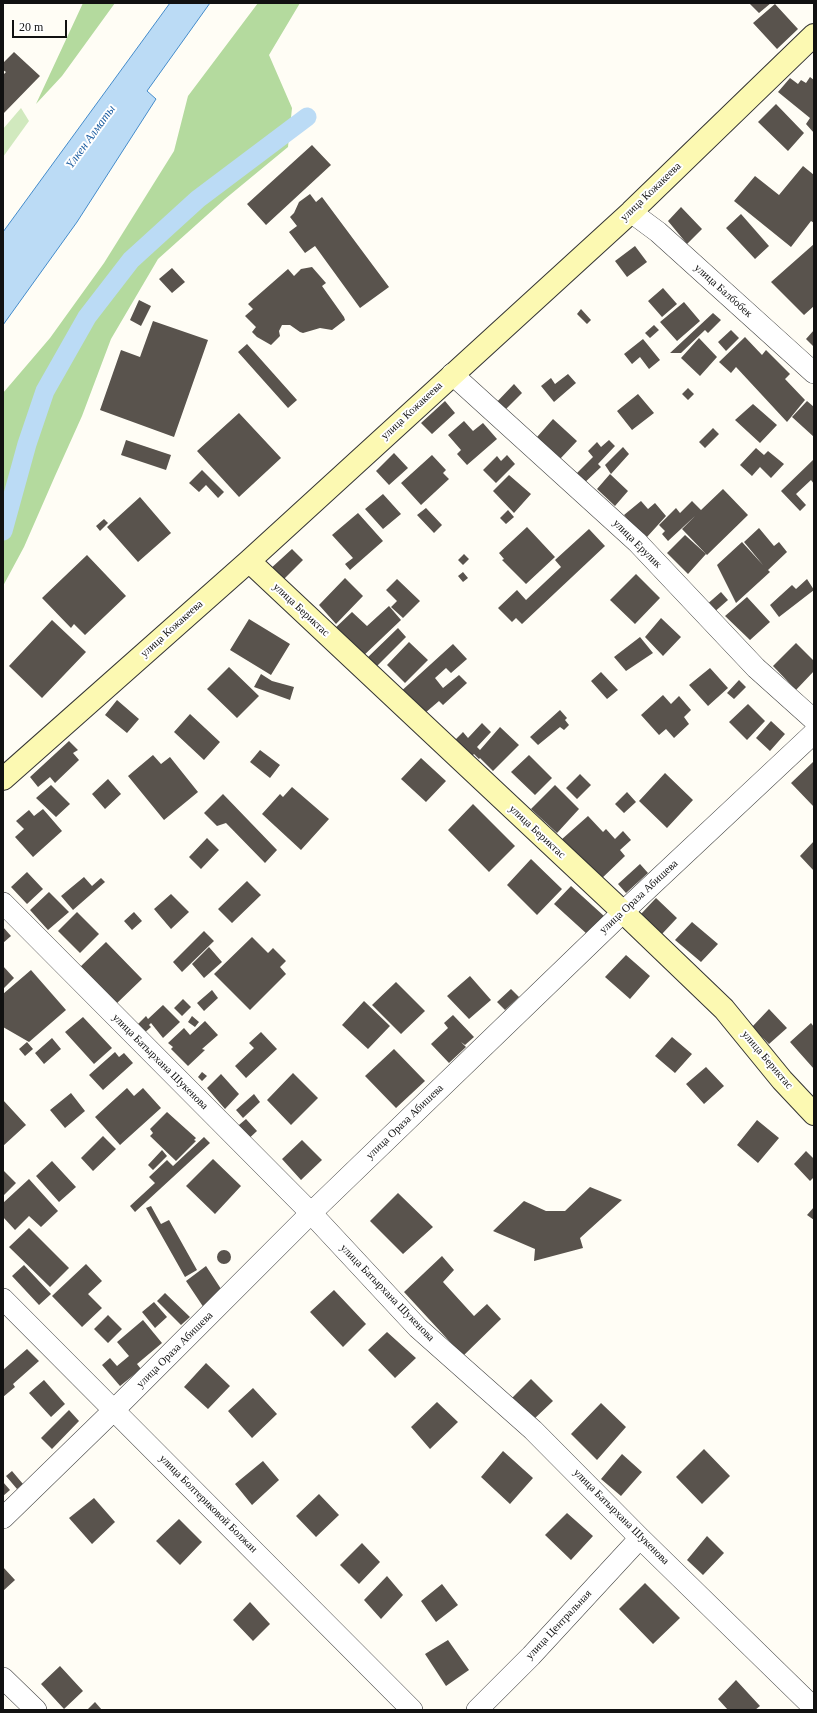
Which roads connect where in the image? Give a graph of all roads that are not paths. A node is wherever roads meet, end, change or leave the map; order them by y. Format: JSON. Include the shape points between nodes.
{"nodes":[{"id":1,"x":814,"y":36,"type":"edge"},
{"id":2,"x":631,"y":212,"type":"junction"},
{"id":3,"x":814,"y":373,"type":"edge"},
{"id":4,"x":452,"y":374,"type":"junction"},
{"id":5,"x":249,"y":561,"type":"junction"},
{"id":6,"x":814,"y":720,"type":"edge"},
{"id":7,"x":814,"y":733,"type":"edge"},
{"id":8,"x":3,"y":779,"type":"edge"},
{"id":9,"x":3,"y":903,"type":"edge"},
{"id":10,"x":623,"y":912,"type":"junction"},
{"id":11,"x":814,"y":1114,"type":"edge"},
{"id":12,"x":311,"y":1213,"type":"junction"},
{"id":13,"x":3,"y":1299,"type":"edge"},
{"id":14,"x":114,"y":1410,"type":"junction"},
{"id":15,"x":3,"y":1518,"type":"edge"},
{"id":16,"x":640,"y":1538,"type":"junction"},
{"id":17,"x":3,"y":1678,"type":"edge"},
{"id":18,"x":814,"y":1708,"type":"edge"},
{"id":19,"x":36,"y":1710,"type":"edge"},
{"id":20,"x":412,"y":1710,"type":"edge"},
{"id":21,"x":477,"y":1710,"type":"edge"}],
"edges":[{"from":1,"to":2,"type":"street","name":"улица Кожакеева"},
{"from":2,"to":3,"type":"street","name":"улица Балбобек","via":[[658,232]]},
{"from":2,"to":4,"type":"street","name":"улица Кожакеева"},
{"from":4,"to":5,"type":"street","name":"улица Кожакеева"},
{"from":4,"to":6,"type":"street","name":"улица Ерулик","via":[[637,542],[756,668]]},
{"from":5,"to":8,"type":"street","name":"улица Кожакеева"},
{"from":5,"to":10,"type":"street","name":"улица Бериктас"},
{"from":7,"to":10,"type":"street","name":"улица Ораза Абишева"},
{"from":9,"to":12,"type":"street","name":"улица Батырхана Шукенова"},
{"from":10,"to":11,"type":"street","name":"улица Бериктас","via":[[724,1009],[782,1080]]},
{"from":10,"to":12,"type":"street","name":"улица Ораза Абишева"},
{"from":12,"to":14,"type":"street","name":"улица Ораза Абишева"},
{"from":12,"to":16,"type":"street","name":"улица Батырхана Шукенова","via":[[418,1328],[533,1430]]},
{"from":13,"to":14,"type":"street","name":"улица Болтериковой Болжан"},
{"from":14,"to":15,"type":"street","name":"улица Ораза Абишева"},
{"from":14,"to":20,"type":"street","name":"улица Болтериковой Болжан"},
{"from":16,"to":18,"type":"street","name":"улица Батырхана Шукенова"},
{"from":16,"to":21,"type":"street","name":"улица Центральная","via":[[531,1656]]},
{"from":17,"to":19,"type":"street"}]}
